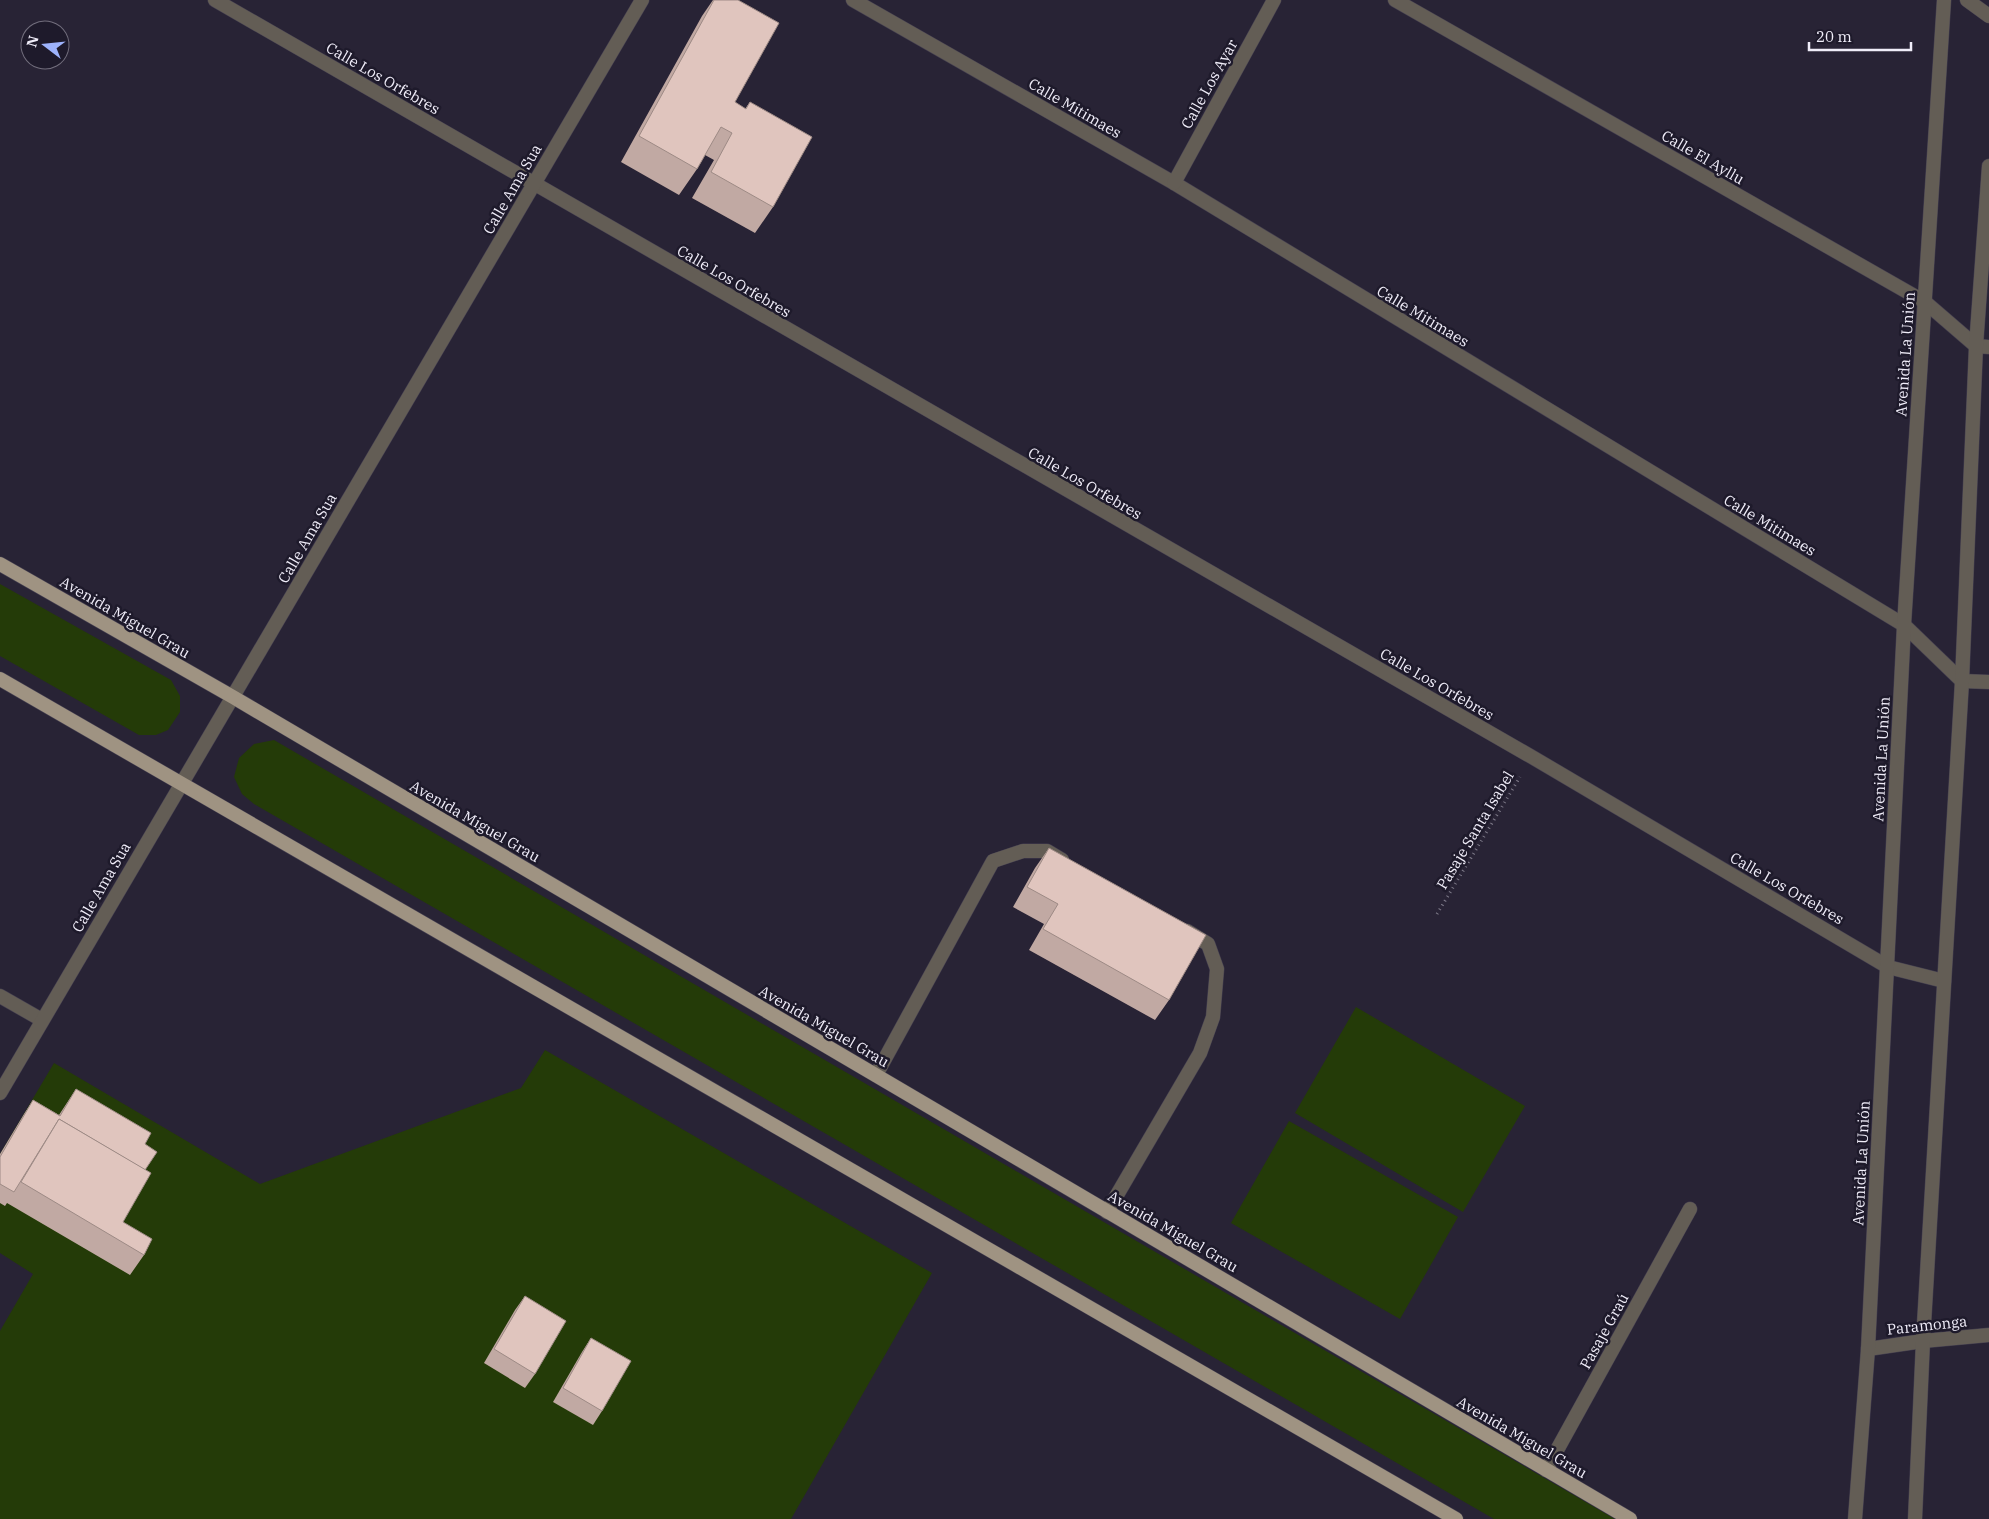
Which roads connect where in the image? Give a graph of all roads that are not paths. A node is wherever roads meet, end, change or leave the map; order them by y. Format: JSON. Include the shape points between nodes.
{"nodes":[{"id":1,"x":215,"y":0,"type":"edge"},
{"id":2,"x":642,"y":0,"type":"edge"},
{"id":3,"x":853,"y":0,"type":"edge"},
{"id":4,"x":1274,"y":0,"type":"edge"},
{"id":5,"x":1395,"y":0,"type":"edge"},
{"id":6,"x":1944,"y":0,"type":"edge"},
{"id":7,"x":1967,"y":0,"type":"edge"},
{"id":8,"x":1989,"y":16,"type":"edge"},
{"id":9,"x":1989,"y":166,"type":"edge"},
{"id":10,"x":1174,"y":183,"type":"junction"},
{"id":11,"x":534,"y":184,"type":"junction"},
{"id":12,"x":1925,"y":302,"type":"junction"},
{"id":13,"x":1983,"y":346,"type":"edge"},
{"id":14,"x":0,"y":564,"type":"edge"},
{"id":15,"x":1904,"y":625,"type":"junction"},
{"id":16,"x":0,"y":679,"type":"edge"},
{"id":17,"x":1962,"y":681,"type":"junction"},
{"id":18,"x":1989,"y":682,"type":"edge"},
{"id":19,"x":233,"y":697,"type":"junction"},
{"id":20,"x":181,"y":783,"type":"junction"},
{"id":21,"x":1073,"y":866,"type":"edge"},
{"id":22,"x":1174,"y":924,"type":"edge"},
{"id":23,"x":1888,"y":967,"type":"junction"},
{"id":24,"x":1944,"y":981,"type":"junction"},
{"id":25,"x":0,"y":996,"type":"edge"},
{"id":26,"x":42,"y":1020,"type":"junction"},
{"id":27,"x":876,"y":1075,"type":"junction"},
{"id":28,"x":0,"y":1093,"type":"edge"},
{"id":29,"x":1690,"y":1209,"type":"dead end"},
{"id":30,"x":1107,"y":1212,"type":"junction"},
{"id":31,"x":1989,"y":1335,"type":"edge"},
{"id":32,"x":1923,"y":1341,"type":"junction"},
{"id":33,"x":1868,"y":1349,"type":"junction"},
{"id":34,"x":1546,"y":1470,"type":"junction"},
{"id":35,"x":1456,"y":1519,"type":"edge"},
{"id":36,"x":1630,"y":1519,"type":"edge"},
{"id":37,"x":1855,"y":1519,"type":"edge"},
{"id":38,"x":1915,"y":1519,"type":"edge"}],
"edges":[{"from":1,"to":11,"type":"street","name":"Calle Los Orfebres"},
{"from":2,"to":11,"type":"street","name":"Calle Ama Sua"},
{"from":3,"to":10,"type":"street","name":"Calle Mitimaes"},
{"from":4,"to":10,"type":"street","name":"Calle Los Ayar"},
{"from":5,"to":12,"type":"street","name":"Calle El Ayllu"},
{"from":6,"to":12,"type":"street","name":"Avenida La Unión"},
{"from":7,"to":8,"type":"street"},
{"from":9,"to":13,"type":"street"},
{"from":10,"to":15,"type":"street","name":"Calle Mitimaes"},
{"from":11,"to":19,"type":"street","name":"Calle Ama Sua"},
{"from":11,"to":23,"type":"street","name":"Calle Los Orfebres","via":[[1532,757]]},
{"from":12,"to":13,"type":"street","name":"Calle El Ayllu"},
{"from":12,"to":15,"type":"street","name":"Avenida La Unión"},
{"from":13,"to":17,"type":"street"},
{"from":14,"to":19,"type":"main road","name":"Avenida Miguel Grau"},
{"from":15,"to":17,"type":"street","name":"Calle Mitimaes"},
{"from":15,"to":23,"type":"street","name":"Avenida La Unión"},
{"from":16,"to":20,"type":"main road"},
{"from":17,"to":18,"type":"street"},
{"from":17,"to":24,"type":"street"},
{"from":19,"to":20,"type":"street","name":"Calle Ama Sua"},
{"from":19,"to":27,"type":"main road","name":"Avenida Miguel Grau"},
{"from":20,"to":26,"type":"street","name":"Calle Ama Sua"},
{"from":20,"to":35,"type":"main road"},
{"from":21,"to":27,"type":"street","via":[[1047,851],[1023,851],[993,861]]},
{"from":22,"to":30,"type":"street","via":[[1208,944],[1217,969],[1213,1017],[1200,1053]]},
{"from":23,"to":24,"type":"street","name":"Calle Los Orfebres"},
{"from":23,"to":33,"type":"street","name":"Avenida La Unión"},
{"from":24,"to":32,"type":"street"},
{"from":25,"to":26,"type":"street"},
{"from":26,"to":28,"type":"street","name":"Calle Ama Sua"},
{"from":27,"to":30,"type":"main road","name":"Avenida Miguel Grau"},
{"from":29,"to":34,"type":"street","name":"Pasaje Graú"},
{"from":30,"to":34,"type":"main road","name":"Avenida Miguel Grau"},
{"from":31,"to":32,"type":"street","name":"Paramonga"},
{"from":32,"to":33,"type":"street","name":"Paramonga"},
{"from":32,"to":38,"type":"street"},
{"from":33,"to":37,"type":"street","name":"Avenida La Unión"},
{"from":34,"to":36,"type":"main road","name":"Avenida Miguel Grau"}]}
